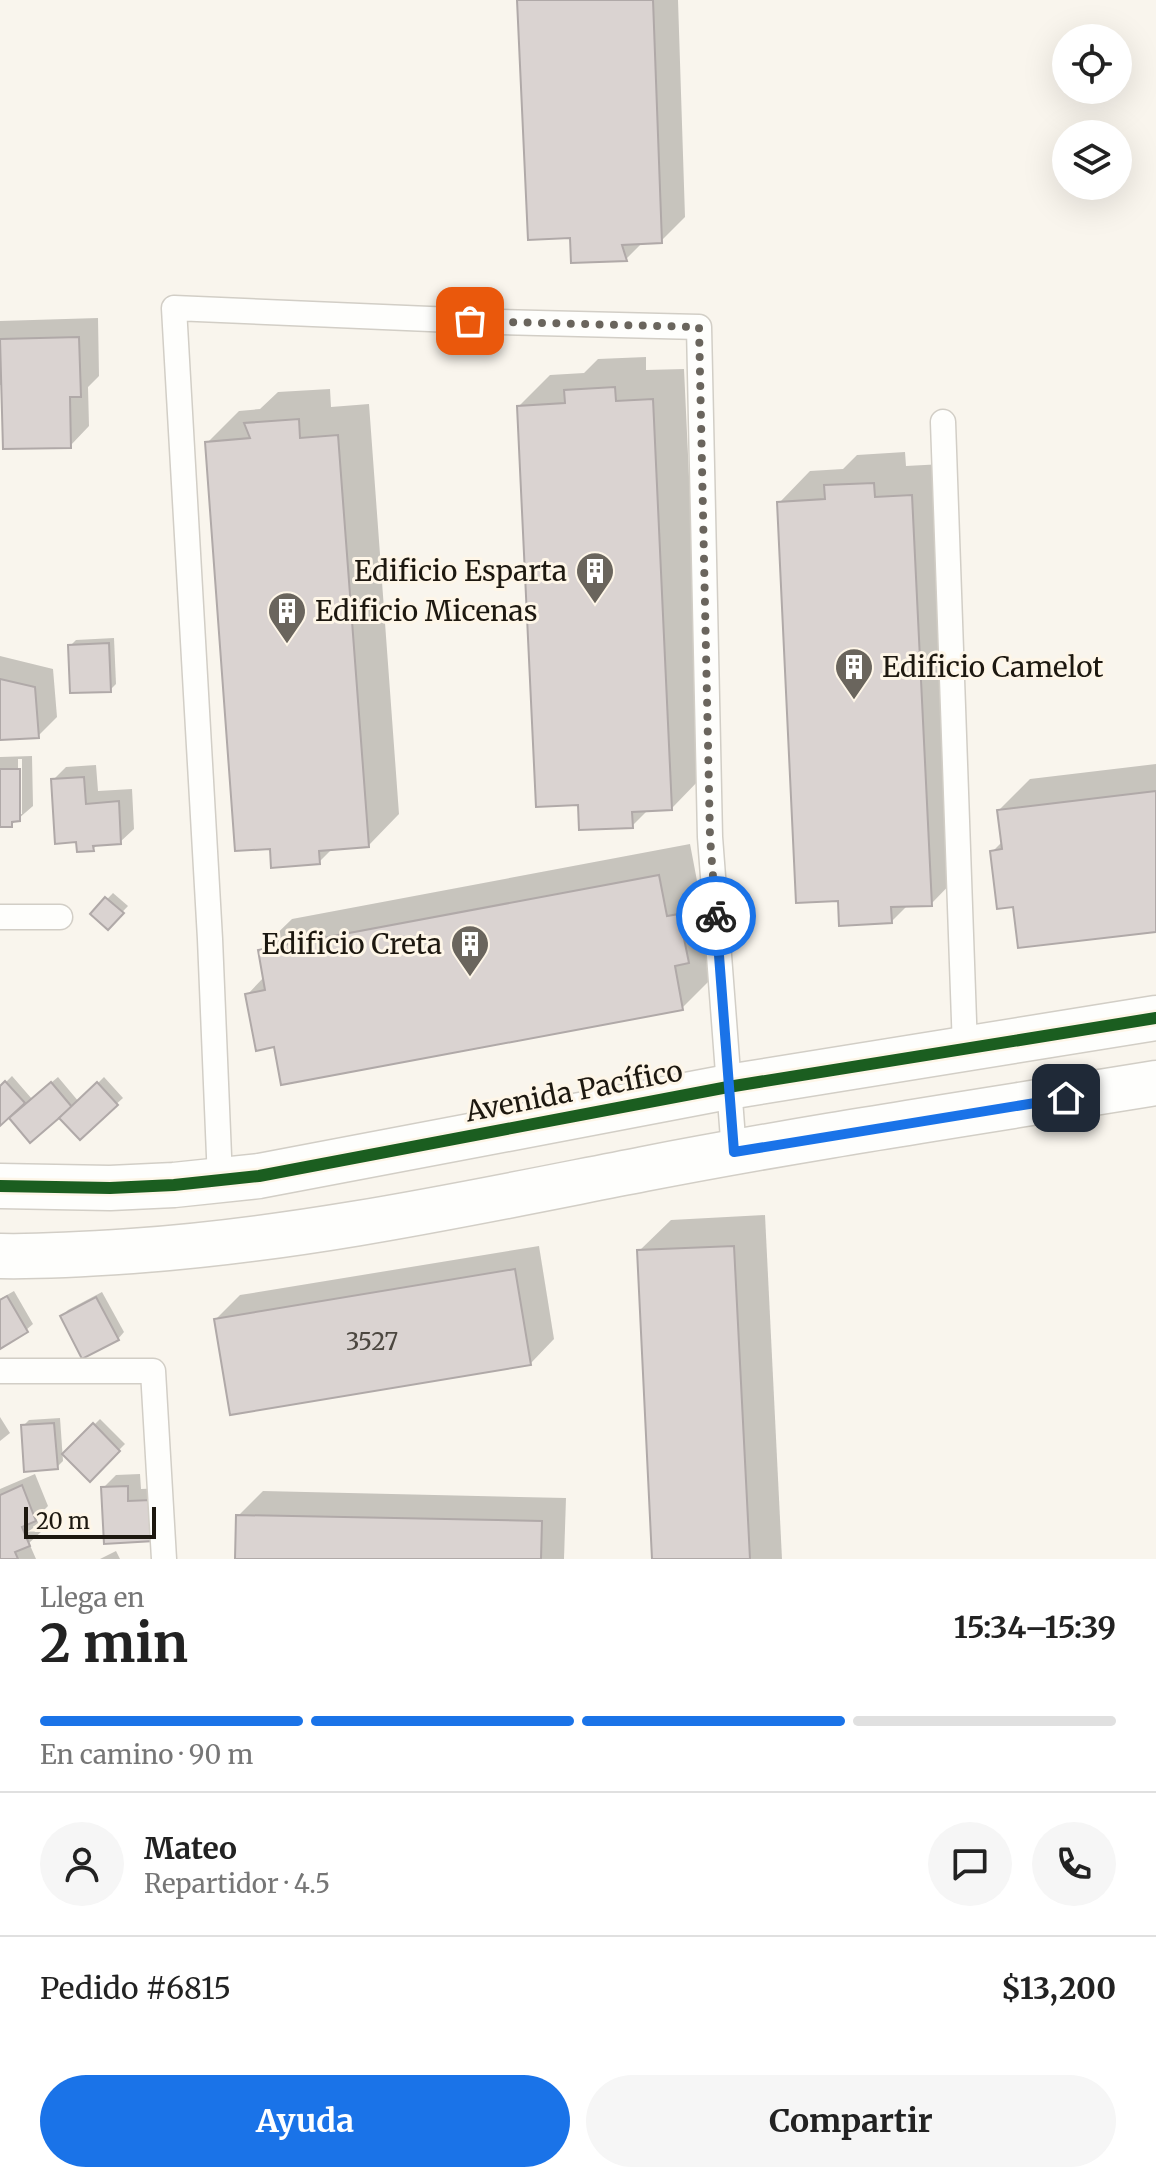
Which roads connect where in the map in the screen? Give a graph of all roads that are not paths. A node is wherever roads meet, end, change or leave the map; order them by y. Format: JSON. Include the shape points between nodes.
{"nodes":[{"id":1,"x":943,"y":422,"type":"dead end"},
{"id":2,"x":0,"y":917,"type":"edge"},
{"id":3,"x":60,"y":917,"type":"dead end"},
{"id":4,"x":1156,"y":1018,"type":"edge"},
{"id":5,"x":965,"y":1049,"type":"junction"},
{"id":6,"x":1156,"y":1083,"type":"edge"},
{"id":7,"x":728,"y":1087,"type":"junction"},
{"id":8,"x":734,"y":1152,"type":"junction"},
{"id":9,"x":220,"y":1180,"type":"junction"},
{"id":10,"x":0,"y":1186,"type":"edge"},
{"id":11,"x":0,"y":1256,"type":"edge"},
{"id":12,"x":0,"y":1371,"type":"edge"},
{"id":13,"x":164,"y":1559,"type":"edge"}],
"edges":[{"from":1,"to":5,"type":"lane"},
{"from":2,"to":3,"type":"lane"},
{"from":4,"to":5,"type":"street","name":"Avenida Pacífico"},
{"from":5,"to":7,"type":"street","name":"Avenida Pacífico"},
{"from":6,"to":8,"type":"street"},
{"from":7,"to":8,"type":"lane"},
{"from":7,"to":9,"type":"street","name":"Avenida Pacífico"},
{"from":7,"to":9,"type":"lane","via":[[710,837],[699,327],[174,308]]},
{"from":8,"to":11,"type":"street","via":[[278,1236],[207,1246]]},
{"from":9,"to":10,"type":"street","name":"Avenida Pacífico","via":[[110,1188]]},
{"from":12,"to":13,"type":"lane","via":[[153,1371]]}]}
